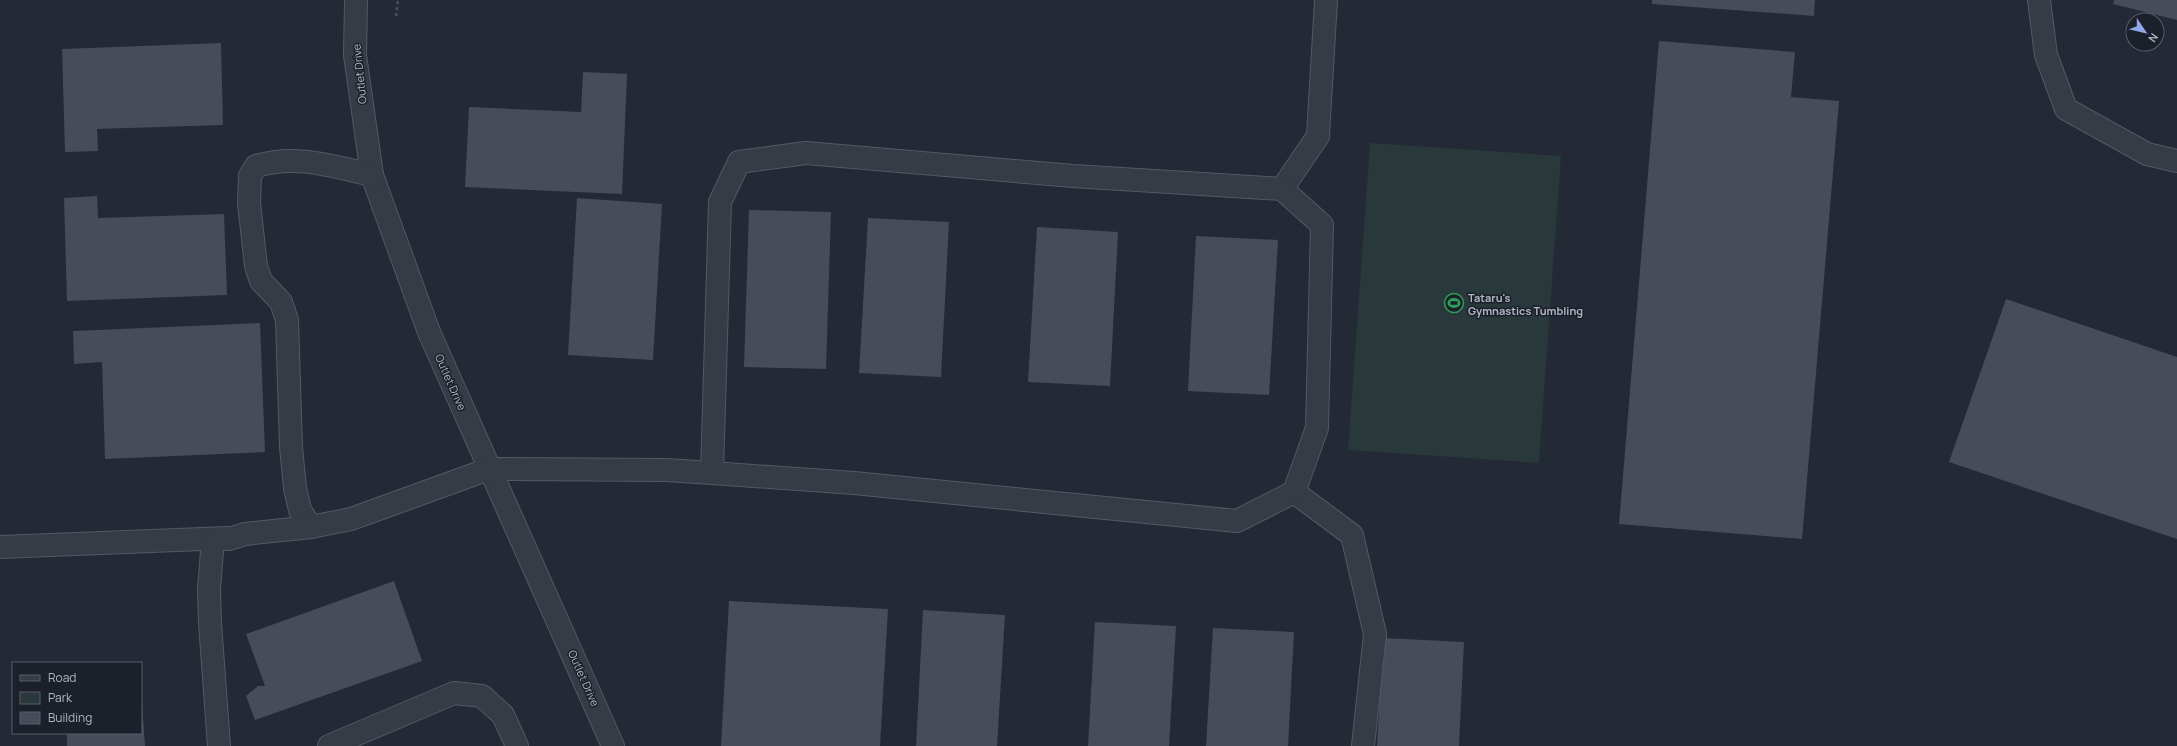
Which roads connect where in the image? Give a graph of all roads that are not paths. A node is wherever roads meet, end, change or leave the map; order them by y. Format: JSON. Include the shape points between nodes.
{"nodes":[{"id":1,"x":356,"y":0,"type":"edge"},
{"id":2,"x":1326,"y":0,"type":"edge"},
{"id":3,"x":2039,"y":0,"type":"edge"},
{"id":4,"x":2177,"y":161,"type":"edge"},
{"id":5,"x":372,"y":175,"type":"junction"},
{"id":6,"x":1282,"y":189,"type":"junction"},
{"id":7,"x":489,"y":469,"type":"junction"},
{"id":8,"x":712,"y":473,"type":"junction"},
{"id":9,"x":1294,"y":492,"type":"junction"},
{"id":10,"x":311,"y":527,"type":"junction"},
{"id":11,"x":222,"y":539,"type":"junction"},
{"id":12,"x":0,"y":547,"type":"edge"},
{"id":13,"x":219,"y":746,"type":"edge"},
{"id":14,"x":329,"y":746,"type":"edge"},
{"id":15,"x":517,"y":746,"type":"edge"},
{"id":16,"x":613,"y":746,"type":"edge"},
{"id":17,"x":1363,"y":746,"type":"edge"}],
"edges":[{"from":1,"to":5,"type":"street","name":"Outlet Drive","via":[[355,55]]},
{"from":2,"to":6,"type":"street","via":[[1318,136]]},
{"from":3,"to":4,"type":"street","via":[[2046,54],[2066,109],[2147,154]]},
{"from":5,"to":7,"type":"street","name":"Outlet Drive","via":[[429,332]]},
{"from":5,"to":10,"type":"street","via":[[300,160],[270,162],[256,166],[250,176],[249,203],[256,266],[261,281],[281,302],[288,320],[291,447],[295,488],[300,510]]},
{"from":6,"to":8,"type":"street","via":[[1073,176],[806,154],[739,162],[720,202]]},
{"from":6,"to":9,"type":"street","via":[[1322,224],[1317,428]]},
{"from":7,"to":8,"type":"street","via":[[666,470]]},
{"from":7,"to":10,"type":"street","via":[[351,519]]},
{"from":7,"to":16,"type":"street","name":"Outlet Drive","via":[[545,588]]},
{"from":8,"to":9,"type":"street","via":[[854,483],[1237,521]]},
{"from":9,"to":17,"type":"street","via":[[1352,535],[1375,634]]},
{"from":10,"to":11,"type":"street"},
{"from":11,"to":12,"type":"street"},
{"from":11,"to":13,"type":"street","via":[[210,623]]},
{"from":14,"to":15,"type":"street","via":[[454,693],[482,696],[503,715]]}]}
